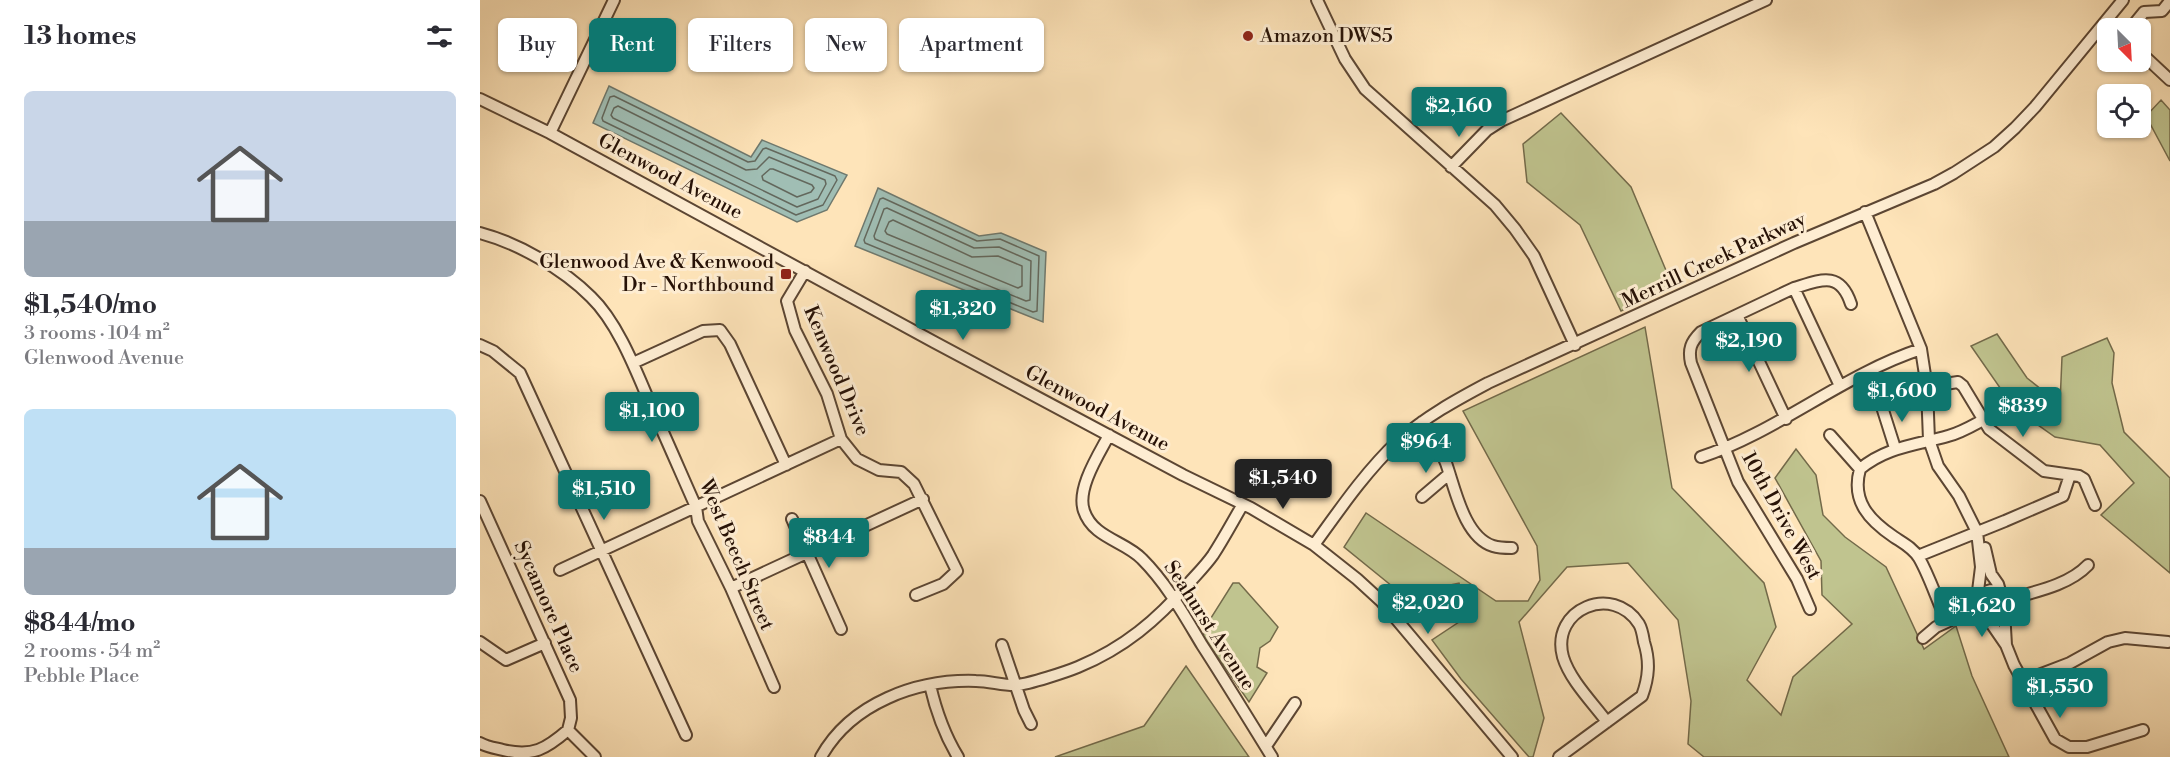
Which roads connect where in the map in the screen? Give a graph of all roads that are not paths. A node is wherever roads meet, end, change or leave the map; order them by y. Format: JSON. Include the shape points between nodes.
{"nodes":[{"id":1,"x":614,"y":0,"type":"edge"},
{"id":2,"x":1317,"y":0,"type":"edge"},
{"id":3,"x":1766,"y":0,"type":"edge"},
{"id":4,"x":2123,"y":0,"type":"edge"},
{"id":5,"x":2170,"y":1,"type":"edge"},
{"id":6,"x":2166,"y":15,"type":"edge"},
{"id":7,"x":2139,"y":18,"type":"edge"},
{"id":8,"x":2151,"y":60,"type":"edge"},
{"id":9,"x":2169,"y":74,"type":"edge"},
{"id":10,"x":480,"y":99,"type":"edge"},
{"id":11,"x":550,"y":133,"type":"junction"},
{"id":12,"x":1451,"y":167,"type":"junction"},
{"id":13,"x":1865,"y":212,"type":"junction"},
{"id":14,"x":480,"y":233,"type":"edge"},
{"id":15,"x":805,"y":271,"type":"junction"},
{"id":16,"x":1794,"y":288,"type":"junction"},
{"id":17,"x":1851,"y":304,"type":"dead end"},
{"id":18,"x":1737,"y":315,"type":"junction"},
{"id":19,"x":480,"y":345,"type":"edge"},
{"id":20,"x":1575,"y":345,"type":"junction"},
{"id":21,"x":1921,"y":349,"type":"junction"},
{"id":22,"x":633,"y":363,"type":"junction"},
{"id":23,"x":1945,"y":384,"type":"dead end"},
{"id":24,"x":1840,"y":386,"type":"junction"},
{"id":25,"x":1882,"y":407,"type":"dead end"},
{"id":26,"x":1786,"y":418,"type":"junction"},
{"id":27,"x":1983,"y":420,"type":"junction"},
{"id":28,"x":1422,"y":422,"type":"junction"},
{"id":29,"x":1109,"y":435,"type":"junction"},
{"id":30,"x":1830,"y":435,"type":"dead end"},
{"id":31,"x":842,"y":439,"type":"junction"},
{"id":32,"x":1929,"y":440,"type":"junction"},
{"id":33,"x":1895,"y":448,"type":"junction"},
{"id":34,"x":1725,"y":449,"type":"junction"},
{"id":35,"x":1701,"y":457,"type":"dead end"},
{"id":36,"x":786,"y":465,"type":"junction"},
{"id":37,"x":1860,"y":469,"type":"junction"},
{"id":38,"x":1449,"y":474,"type":"junction"},
{"id":39,"x":2070,"y":475,"type":"junction"},
{"id":40,"x":1422,"y":497,"type":"dead end"},
{"id":41,"x":924,"y":500,"type":"junction"},
{"id":42,"x":480,"y":501,"type":"edge"},
{"id":43,"x":1243,"y":504,"type":"junction"},
{"id":44,"x":2096,"y":505,"type":"dead end"},
{"id":45,"x":696,"y":507,"type":"junction"},
{"id":46,"x":792,"y":519,"type":"dead end"},
{"id":47,"x":1977,"y":532,"type":"junction"},
{"id":48,"x":1314,"y":545,"type":"junction"},
{"id":49,"x":1512,"y":548,"type":"dead end"},
{"id":50,"x":602,"y":550,"type":"junction"},
{"id":51,"x":806,"y":554,"type":"junction"},
{"id":52,"x":1918,"y":556,"type":"junction"},
{"id":53,"x":2088,"y":565,"type":"dead end"},
{"id":54,"x":560,"y":570,"type":"dead end"},
{"id":55,"x":731,"y":588,"type":"junction"},
{"id":56,"x":915,"y":595,"type":"dead end"},
{"id":57,"x":1174,"y":600,"type":"junction"},
{"id":58,"x":2003,"y":601,"type":"junction"},
{"id":59,"x":1981,"y":607,"type":"junction"},
{"id":60,"x":1810,"y":609,"type":"dead end"},
{"id":61,"x":1947,"y":621,"type":"junction"},
{"id":62,"x":841,"y":629,"type":"dead end"},
{"id":63,"x":1923,"y":638,"type":"dead end"},
{"id":64,"x":480,"y":642,"type":"edge"},
{"id":65,"x":2168,"y":642,"type":"dead end"},
{"id":66,"x":545,"y":643,"type":"junction"},
{"id":67,"x":1002,"y":645,"type":"dead end"},
{"id":68,"x":2006,"y":645,"type":"junction"},
{"id":69,"x":2023,"y":681,"type":"junction"},
{"id":70,"x":930,"y":685,"type":"junction"},
{"id":71,"x":1017,"y":685,"type":"junction"},
{"id":72,"x":774,"y":687,"type":"dead end"},
{"id":73,"x":1295,"y":703,"type":"dead end"},
{"id":74,"x":1607,"y":722,"type":"junction"},
{"id":75,"x":1031,"y":724,"type":"dead end"},
{"id":76,"x":568,"y":730,"type":"junction"},
{"id":77,"x":2143,"y":730,"type":"dead end"},
{"id":78,"x":686,"y":735,"type":"dead end"},
{"id":79,"x":480,"y":742,"type":"edge"},
{"id":80,"x":1266,"y":746,"type":"junction"},
{"id":81,"x":513,"y":755,"type":"edge"},
{"id":82,"x":595,"y":757,"type":"edge"},
{"id":83,"x":820,"y":757,"type":"edge"},
{"id":84,"x":958,"y":757,"type":"edge"},
{"id":85,"x":1272,"y":757,"type":"edge"},
{"id":86,"x":1512,"y":757,"type":"edge"},
{"id":87,"x":1560,"y":757,"type":"edge"}],
"edges":[{"from":1,"to":11,"type":"street"},
{"from":2,"to":12,"type":"street","via":[[1345,60],[1365,89]]},
{"from":3,"to":12,"type":"street","via":[[1501,121]]},
{"from":4,"to":13,"type":"street","name":"Merrill Creek Parkway","via":[[2036,107],[1994,147],[1934,184]]},
{"from":5,"to":6,"type":"street"},
{"from":6,"to":7,"type":"street","via":[[2144,12]]},
{"from":8,"to":9,"type":"street"},
{"from":10,"to":11,"type":"street","name":"Glenwood Avenue"},
{"from":11,"to":15,"type":"street","name":"Glenwood Avenue"},
{"from":12,"to":20,"type":"street","via":[[1495,205],[1534,256]]},
{"from":13,"to":20,"type":"street","name":"Merrill Creek Parkway"},
{"from":13,"to":21,"type":"street"},
{"from":14,"to":22,"type":"street","name":"West Beech Street","via":[[522,249],[592,297]]},
{"from":15,"to":29,"type":"street","name":"Glenwood Avenue"},
{"from":15,"to":31,"type":"street","name":"Kenwood Drive","via":[[787,301],[795,330],[827,394]]},
{"from":16,"to":17,"type":"street","via":[[1826,278],[1843,287]]},
{"from":16,"to":18,"type":"street"},
{"from":16,"to":24,"type":"street"},
{"from":18,"to":26,"type":"street"},
{"from":18,"to":34,"type":"street","name":"10th Drive West","via":[[1701,332],[1688,352]]},
{"from":19,"to":50,"type":"street","via":[[520,373]]},
{"from":20,"to":28,"type":"street","name":"Merrill Creek Parkway","via":[[1488,383]]},
{"from":21,"to":24,"type":"street","via":[[1894,357]]},
{"from":21,"to":32,"type":"street"},
{"from":22,"to":36,"type":"street","via":[[703,331],[720,330]]},
{"from":22,"to":45,"type":"street","name":"West Beech Street"},
{"from":23,"to":27,"type":"street","via":[[1958,382],[1963,386]]},
{"from":24,"to":26,"type":"street"},
{"from":25,"to":33,"type":"street"},
{"from":26,"to":34,"type":"street"},
{"from":27,"to":32,"type":"street","via":[[1950,436]]},
{"from":27,"to":39,"type":"street","via":[[2034,465],[2044,471]]},
{"from":28,"to":38,"type":"street","via":[[1446,461]]},
{"from":28,"to":48,"type":"street","name":"Merrill Creek Parkway","via":[[1384,455]]},
{"from":29,"to":43,"type":"street","name":"Glenwood Avenue"},
{"from":29,"to":57,"type":"street","name":"Seahurst Avenue","via":[[1089,474],[1082,497],[1084,511],[1094,527],[1135,552]]},
{"from":30,"to":37,"type":"street"},
{"from":31,"to":36,"type":"street"},
{"from":31,"to":41,"type":"street","name":"Kenwood Drive","via":[[857,459],[879,470],[901,472]]},
{"from":32,"to":33,"type":"street"},
{"from":32,"to":47,"type":"street","via":[[1938,466]]},
{"from":33,"to":37,"type":"street"},
{"from":34,"to":35,"type":"street"},
{"from":34,"to":60,"type":"street","name":"10th Drive West","via":[[1738,482],[1797,579]]},
{"from":36,"to":45,"type":"street"},
{"from":37,"to":52,"type":"street","via":[[1857,494],[1867,513]]},
{"from":38,"to":40,"type":"street"},
{"from":38,"to":49,"type":"street","via":[[1474,532],[1495,547]]},
{"from":39,"to":44,"type":"street","via":[[2084,479]]},
{"from":39,"to":47,"type":"street","via":[[2062,495]]},
{"from":41,"to":51,"type":"street"},
{"from":41,"to":56,"type":"street","name":"Kenwood Drive","via":[[957,571],[943,584]]},
{"from":42,"to":66,"type":"street","name":"Sycamore Place"},
{"from":43,"to":48,"type":"street","name":"Glenwood Avenue"},
{"from":43,"to":57,"type":"street","via":[[1212,557]]},
{"from":45,"to":50,"type":"street"},
{"from":45,"to":55,"type":"street","name":"West Beech Street","via":[[698,521]]},
{"from":46,"to":51,"type":"street"},
{"from":47,"to":52,"type":"street"},
{"from":47,"to":58,"type":"street"},
{"from":47,"to":59,"type":"street"},
{"from":48,"to":86,"type":"street","name":"Glenwood Avenue","via":[[1381,601]]},
{"from":50,"to":54,"type":"street"},
{"from":50,"to":78,"type":"street"},
{"from":51,"to":55,"type":"street"},
{"from":51,"to":62,"type":"street"},
{"from":52,"to":61,"type":"street"},
{"from":53,"to":58,"type":"street","via":[[2080,573],[2045,589]]},
{"from":55,"to":72,"type":"street","name":"West Beech Street"},
{"from":57,"to":71,"type":"street","via":[[1134,637],[1111,652],[1076,668]]},
{"from":57,"to":80,"type":"street","name":"Seahurst Avenue"},
{"from":58,"to":59,"type":"street","via":[[1993,616]]},
{"from":58,"to":59,"type":"street","via":[[1987,591]]},
{"from":58,"to":68,"type":"street"},
{"from":59,"to":61,"type":"street"},
{"from":59,"to":68,"type":"street"},
{"from":61,"to":63,"type":"street"},
{"from":64,"to":66,"type":"street","via":[[506,660]]},
{"from":65,"to":69,"type":"street","via":[[2125,638],[2108,642],[2070,663]]},
{"from":66,"to":76,"type":"street","name":"Sycamore Place","via":[[570,700]]},
{"from":67,"to":71,"type":"street"},
{"from":68,"to":69,"type":"street"},
{"from":69,"to":77,"type":"street","via":[[2055,739],[2069,747],[2087,747]]},
{"from":70,"to":71,"type":"street","via":[[975,681]]},
{"from":70,"to":83,"type":"street","via":[[898,692],[846,724]]},
{"from":70,"to":84,"type":"street","via":[[945,737]]},
{"from":71,"to":75,"type":"street"},
{"from":73,"to":80,"type":"street"},
{"from":74,"to":74,"type":"street","via":[[1642,696],[1649,667],[1639,624],[1617,606],[1602,602],[1580,610],[1563,629],[1561,642],[1568,668]]},
{"from":74,"to":87,"type":"street"},
{"from":76,"to":81,"type":"street","via":[[550,745]]},
{"from":76,"to":82,"type":"street"},
{"from":79,"to":81,"type":"street"},
{"from":80,"to":85,"type":"street","name":"Seahurst Avenue"}]}
